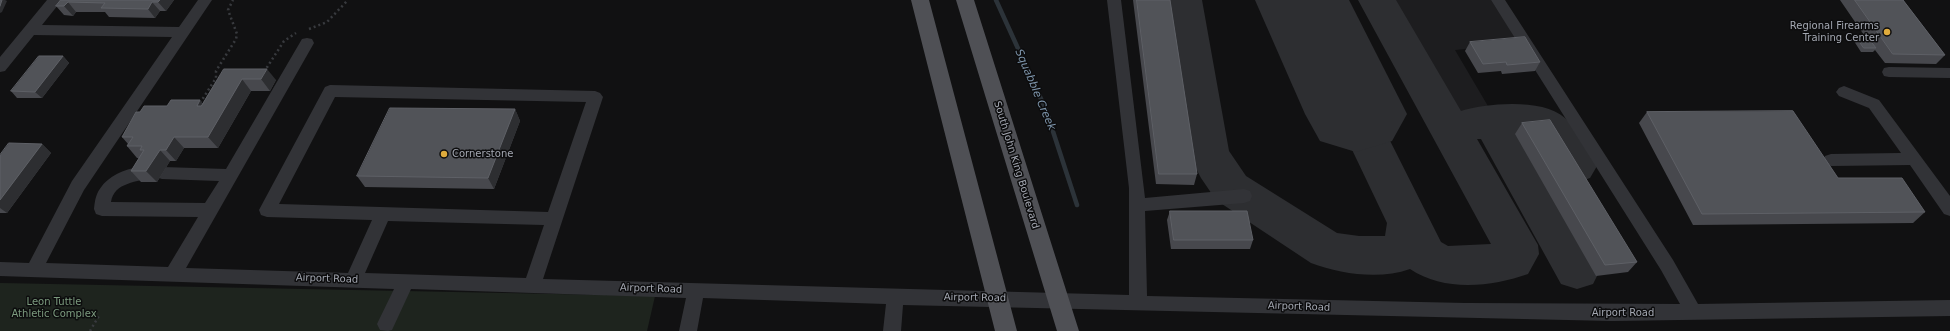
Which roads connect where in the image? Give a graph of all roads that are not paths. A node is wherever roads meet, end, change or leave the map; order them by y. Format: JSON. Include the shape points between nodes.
{"nodes":[{"id":1,"x":55,"y":0,"type":"edge"},
{"id":2,"x":205,"y":0,"type":"edge"},
{"id":3,"x":920,"y":0,"type":"edge"},
{"id":4,"x":965,"y":0,"type":"edge"},
{"id":5,"x":1114,"y":0,"type":"edge"},
{"id":6,"x":1498,"y":0,"type":"edge"},
{"id":7,"x":31,"y":30,"type":"junction"},
{"id":8,"x":183,"y":32,"type":"junction"},
{"id":9,"x":303,"y":35,"type":"road end"},
{"id":10,"x":0,"y":67,"type":"edge"},
{"id":11,"x":1889,"y":72,"type":"dead end"},
{"id":12,"x":1950,"y":73,"type":"edge"},
{"id":13,"x":1844,"y":92,"type":"dead end"},
{"id":14,"x":1914,"y":159,"type":"junction"},
{"id":15,"x":1831,"y":160,"type":"dead end"},
{"id":16,"x":230,"y":175,"type":"junction"},
{"id":17,"x":1244,"y":196,"type":"dead end"},
{"id":18,"x":1137,"y":205,"type":"junction"},
{"id":19,"x":1950,"y":209,"type":"edge"},
{"id":20,"x":210,"y":210,"type":"junction"},
{"id":21,"x":383,"y":214,"type":"junction"},
{"id":22,"x":554,"y":219,"type":"junction"},
{"id":23,"x":0,"y":269,"type":"edge"},
{"id":24,"x":34,"y":270,"type":"junction"},
{"id":25,"x":173,"y":274,"type":"junction"},
{"id":26,"x":353,"y":280,"type":"junction"},
{"id":27,"x":406,"y":282,"type":"junction"},
{"id":28,"x":532,"y":285,"type":"junction"},
{"id":29,"x":696,"y":290,"type":"junction"},
{"id":30,"x":895,"y":297,"type":"junction"},
{"id":31,"x":997,"y":298,"type":"junction"},
{"id":32,"x":1058,"y":300,"type":"junction"},
{"id":33,"x":1138,"y":302,"type":"junction"},
{"id":34,"x":1950,"y":308,"type":"edge"},
{"id":35,"x":1693,"y":312,"type":"junction"},
{"id":36,"x":386,"y":324,"type":"dead end"},
{"id":37,"x":688,"y":331,"type":"edge"},
{"id":38,"x":892,"y":331,"type":"edge"},
{"id":39,"x":1006,"y":331,"type":"edge"},
{"id":40,"x":1068,"y":331,"type":"edge"}],
"edges":[{"from":1,"to":7,"type":"street"},
{"from":2,"to":8,"type":"street"},
{"from":3,"to":31,"type":"main road"},
{"from":4,"to":32,"type":"main road","name":"South John King Boulevard"},
{"from":5,"to":18,"type":"street"},
{"from":6,"to":35,"type":"street","via":[[1667,265]]},
{"from":7,"to":8,"type":"street"},
{"from":7,"to":10,"type":"street"},
{"from":8,"to":24,"type":"street","via":[[78,186]]},
{"from":9,"to":16,"type":"street"},
{"from":11,"to":12,"type":"street"},
{"from":13,"to":14,"type":"street","via":[[1874,104]]},
{"from":14,"to":15,"type":"street"},
{"from":14,"to":19,"type":"street"},
{"from":16,"to":20,"type":"street"},
{"from":16,"to":20,"type":"street","via":[[155,173],[126,177],[112,186],[104,197],[102,209]]},
{"from":17,"to":18,"type":"street"},
{"from":18,"to":33,"type":"street"},
{"from":20,"to":25,"type":"street"},
{"from":21,"to":22,"type":"street"},
{"from":21,"to":22,"type":"street","via":[[267,210],[330,91],[595,97]]},
{"from":21,"to":26,"type":"street"},
{"from":22,"to":28,"type":"street"},
{"from":23,"to":24,"type":"street","name":"Airport Road"},
{"from":24,"to":25,"type":"street","name":"Airport Road"},
{"from":25,"to":26,"type":"street","name":"Airport Road"},
{"from":26,"to":27,"type":"street","name":"Airport Road"},
{"from":27,"to":28,"type":"street","name":"Airport Road"},
{"from":27,"to":36,"type":"street"},
{"from":28,"to":29,"type":"street","name":"Airport Road"},
{"from":29,"to":30,"type":"street","name":"Airport Road"},
{"from":29,"to":37,"type":"street"},
{"from":30,"to":31,"type":"street","name":"Airport Road"},
{"from":30,"to":38,"type":"street"},
{"from":31,"to":32,"type":"street","name":"Airport Road"},
{"from":31,"to":39,"type":"main road"},
{"from":32,"to":33,"type":"street","name":"Airport Road"},
{"from":32,"to":40,"type":"main road","name":"South John King Boulevard"},
{"from":33,"to":35,"type":"street","name":"Airport Road","via":[[1473,311]]},
{"from":34,"to":35,"type":"street","name":"Airport Road"}]}
